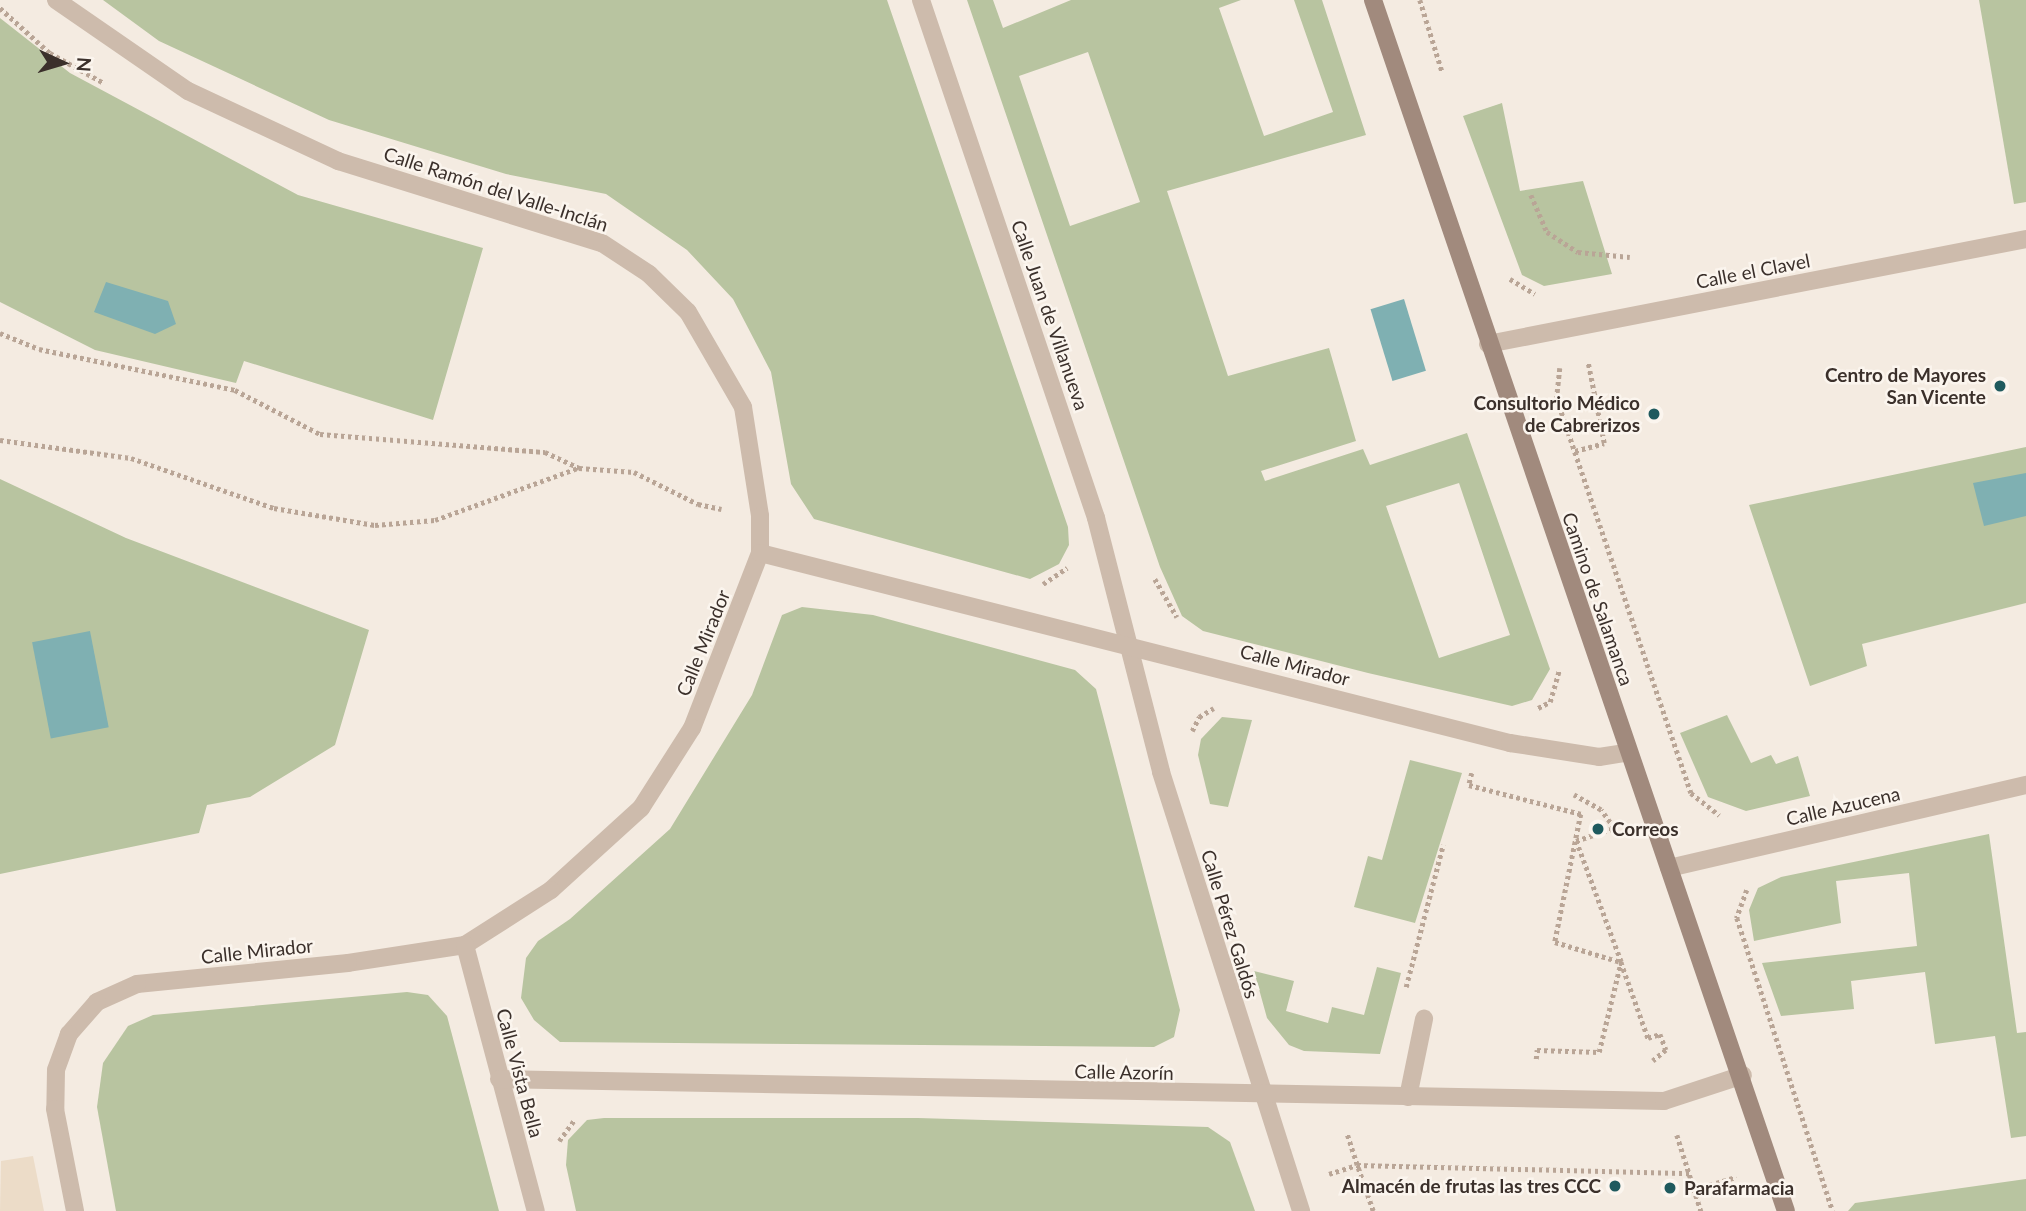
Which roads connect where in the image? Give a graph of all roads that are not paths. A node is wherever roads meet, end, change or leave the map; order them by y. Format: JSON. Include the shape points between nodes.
{"nodes":[{"id":1,"x":56,"y":0,"type":"edge"},
{"id":2,"x":921,"y":0,"type":"edge"},
{"id":3,"x":1373,"y":0,"type":"edge"},
{"id":4,"x":2026,"y":239,"type":"edge"},
{"id":5,"x":1488,"y":344,"type":"junction"},
{"id":6,"x":760,"y":553,"type":"junction"},
{"id":7,"x":1132,"y":645,"type":"junction"},
{"id":8,"x":1629,"y":752,"type":"junction"},
{"id":9,"x":2026,"y":785,"type":"edge"},
{"id":10,"x":1669,"y":868,"type":"junction"},
{"id":11,"x":464,"y":945,"type":"junction"},
{"id":12,"x":1424,"y":1019,"type":"dead end"},
{"id":13,"x":1743,"y":1075,"type":"junction"},
{"id":14,"x":499,"y":1079,"type":"junction"},
{"id":15,"x":1262,"y":1097,"type":"junction"},
{"id":16,"x":1408,"y":1097,"type":"junction"},
{"id":17,"x":75,"y":1211,"type":"edge"},
{"id":18,"x":536,"y":1211,"type":"edge"},
{"id":19,"x":1301,"y":1211,"type":"edge"},
{"id":20,"x":1786,"y":1211,"type":"edge"}],
"edges":[{"from":1,"to":6,"type":"street","name":"Calle Ramón del Valle-Inclán","via":[[188,91],[338,161],[602,243],[649,274],[688,312],[743,407],[760,516]]},
{"from":2,"to":7,"type":"street","name":"Calle Juan de Villanueva","via":[[1096,519]]},
{"from":3,"to":5,"type":"street","name":"Camino de Salamanca"},
{"from":4,"to":5,"type":"street","name":"Calle el Clavel"},
{"from":5,"to":8,"type":"street","name":"Camino de Salamanca"},
{"from":6,"to":7,"type":"street","name":"Calle Mirador"},
{"from":6,"to":11,"type":"street","name":"Calle Mirador","via":[[692,728],[641,808],[551,890]]},
{"from":7,"to":8,"type":"street","name":"Calle Mirador","via":[[1510,743],[1598,757]]},
{"from":7,"to":15,"type":"street","name":"Calle Pérez Galdós","via":[[1161,772]]},
{"from":8,"to":10,"type":"street","name":"Camino de Salamanca"},
{"from":9,"to":10,"type":"street","name":"Calle Azucena"},
{"from":10,"to":13,"type":"street","name":"Camino de Salamanca"},
{"from":11,"to":14,"type":"street","name":"Calle Vista Bella"},
{"from":11,"to":17,"type":"street","name":"Calle Mirador","via":[[348,963],[137,984],[97,1002],[69,1034],[56,1070],[55,1109]]},
{"from":12,"to":16,"type":"street"},
{"from":13,"to":16,"type":"street","name":"Calle Azorín","via":[[1664,1101]]},
{"from":13,"to":20,"type":"street","name":"Camino de Salamanca"},
{"from":14,"to":15,"type":"street","name":"Calle Azorín"},
{"from":14,"to":18,"type":"street","name":"Calle Vista Bella"},
{"from":15,"to":16,"type":"street","name":"Calle Azorín"},
{"from":15,"to":19,"type":"street","name":"Calle Pérez Galdós"}]}
